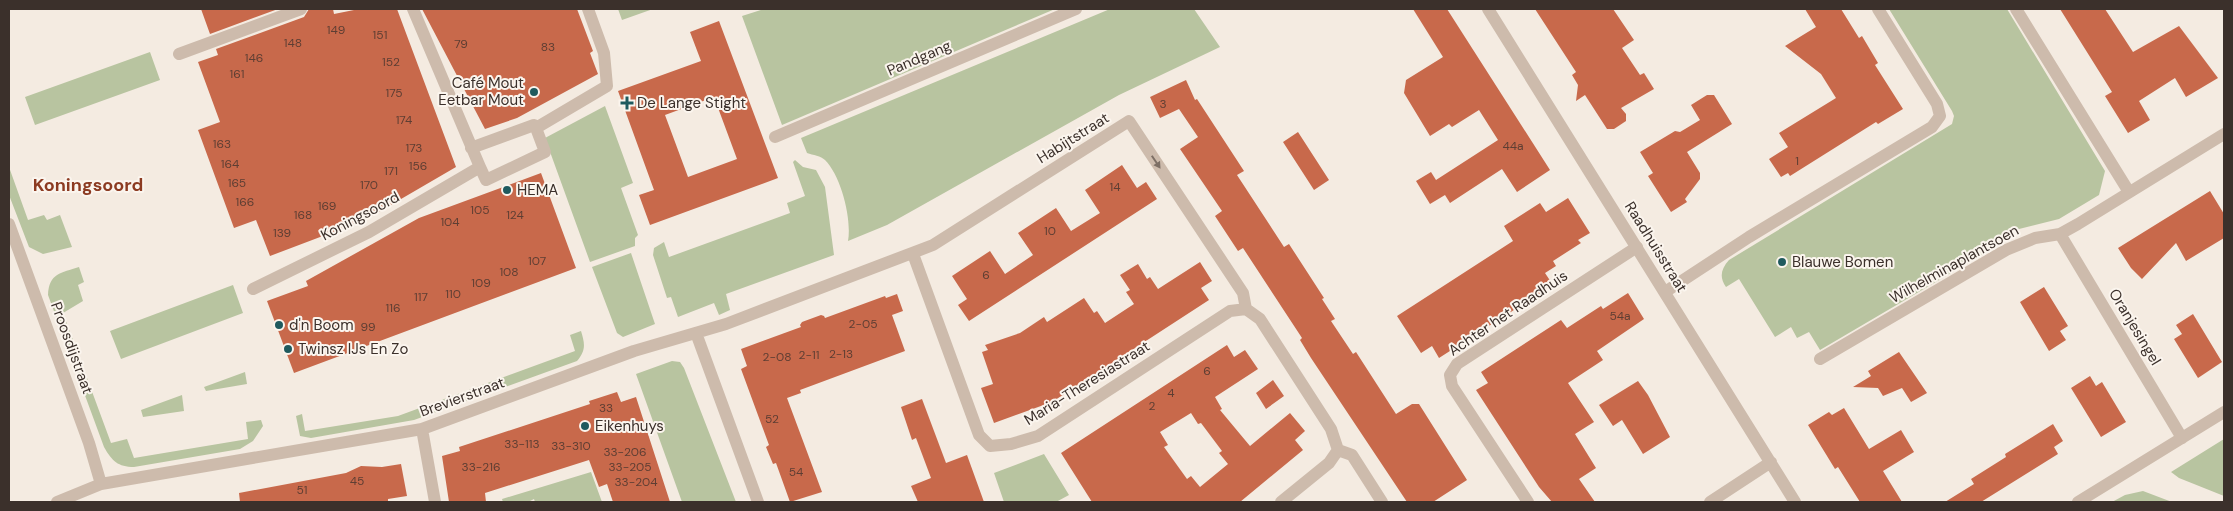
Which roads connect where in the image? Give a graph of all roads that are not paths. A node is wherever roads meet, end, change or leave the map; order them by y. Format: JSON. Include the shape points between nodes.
{"nodes":[{"id":1,"x":301,"y":9,"type":"edge"},
{"id":2,"x":413,"y":9,"type":"edge"},
{"id":3,"x":588,"y":9,"type":"edge"},
{"id":4,"x":1076,"y":9,"type":"edge"},
{"id":5,"x":1488,"y":9,"type":"edge"},
{"id":6,"x":1878,"y":9,"type":"edge"},
{"id":7,"x":2016,"y":9,"type":"edge"},
{"id":8,"x":179,"y":54,"type":"dead end"},
{"id":9,"x":536,"y":128,"type":"junction"},
{"id":10,"x":2224,"y":134,"type":"edge"},
{"id":11,"x":775,"y":137,"type":"dead end"},
{"id":12,"x":471,"y":148,"type":"junction"},
{"id":13,"x":480,"y":167,"type":"junction"},
{"id":14,"x":2129,"y":192,"type":"junction"},
{"id":15,"x":9,"y":224,"type":"edge"},
{"id":16,"x":2060,"y":234,"type":"junction"},
{"id":17,"x":1637,"y":247,"type":"junction"},
{"id":18,"x":913,"y":254,"type":"junction"},
{"id":19,"x":253,"y":290,"type":"dead end"},
{"id":20,"x":1665,"y":292,"type":"junction"},
{"id":21,"x":1246,"y":309,"type":"junction"},
{"id":22,"x":696,"y":333,"type":"junction"},
{"id":23,"x":1820,"y":359,"type":"dead end"},
{"id":24,"x":2224,"y":412,"type":"edge"},
{"id":25,"x":422,"y":429,"type":"junction"},
{"id":26,"x":2182,"y":438,"type":"junction"},
{"id":27,"x":1338,"y":450,"type":"junction"},
{"id":28,"x":1771,"y":462,"type":"junction"},
{"id":29,"x":101,"y":484,"type":"junction"},
{"id":30,"x":57,"y":502,"type":"edge"},
{"id":31,"x":435,"y":502,"type":"edge"},
{"id":32,"x":758,"y":502,"type":"edge"},
{"id":33,"x":1281,"y":502,"type":"edge"},
{"id":34,"x":1382,"y":502,"type":"edge"},
{"id":35,"x":1528,"y":502,"type":"edge"},
{"id":36,"x":1710,"y":502,"type":"edge"},
{"id":37,"x":1795,"y":502,"type":"edge"},
{"id":38,"x":2078,"y":502,"type":"edge"}],
"edges":[{"from":1,"to":8,"type":"street"},
{"from":2,"to":12,"type":"street"},
{"from":3,"to":9,"type":"street","via":[[604,54],[607,86]]},
{"from":4,"to":11,"type":"street","name":"Pandgang"},
{"from":5,"to":17,"type":"street","name":"Raadhuisstraat"},
{"from":6,"to":20,"type":"street","via":[[1937,104],[1940,116],[1932,127],[1749,237]]},
{"from":7,"to":14,"type":"street"},
{"from":9,"to":12,"type":"street","via":[[534,124]]},
{"from":9,"to":13,"type":"street","via":[[545,152],[486,180]]},
{"from":10,"to":14,"type":"street","name":"Wilhelminaplantsoen"},
{"from":12,"to":13,"type":"street"},
{"from":13,"to":19,"type":"street","name":"Koningsoord","via":[[369,232]]},
{"from":14,"to":16,"type":"street","name":"Wilhelminaplantsoen"},
{"from":15,"to":29,"type":"street","name":"Proosdijstraat"},
{"from":16,"to":23,"type":"street","name":"Wilhelminaplantsoen","via":[[2035,238],[2006,250]]},
{"from":16,"to":26,"type":"street","name":"Oranjesingel"},
{"from":17,"to":20,"type":"street","name":"Raadhuisstraat"},
{"from":17,"to":35,"type":"street","name":"Achter het Raadhuis","via":[[1457,364],[1450,374],[1452,386]]},
{"from":18,"to":21,"type":"street","name":"Habijtstraat","one_way":true,"via":[[933,246],[1129,121],[1243,293]]},
{"from":18,"to":21,"type":"street","name":"Maria-Theresiastraat","via":[[979,435],[990,446],[1038,436],[1230,311]]},
{"from":18,"to":22,"type":"street","name":"Habijtstraat"},
{"from":20,"to":28,"type":"street","name":"Raadhuisstraat"},
{"from":21,"to":27,"type":"street","name":"Habijtstraat","via":[[1260,319],[1331,429]]},
{"from":22,"to":25,"type":"street","name":"Brevierstraat","via":[[634,351]]},
{"from":22,"to":32,"type":"street"},
{"from":24,"to":26,"type":"street"},
{"from":25,"to":29,"type":"street","name":"Brevierstraat"},
{"from":25,"to":31,"type":"street"},
{"from":26,"to":38,"type":"street"},
{"from":27,"to":33,"type":"street","via":[[1329,463]]},
{"from":27,"to":34,"type":"street","via":[[1352,455]]},
{"from":28,"to":36,"type":"street"},
{"from":28,"to":37,"type":"street","name":"Raadhuisstraat"},
{"from":29,"to":30,"type":"street","name":"Brevierstraat"}]}
